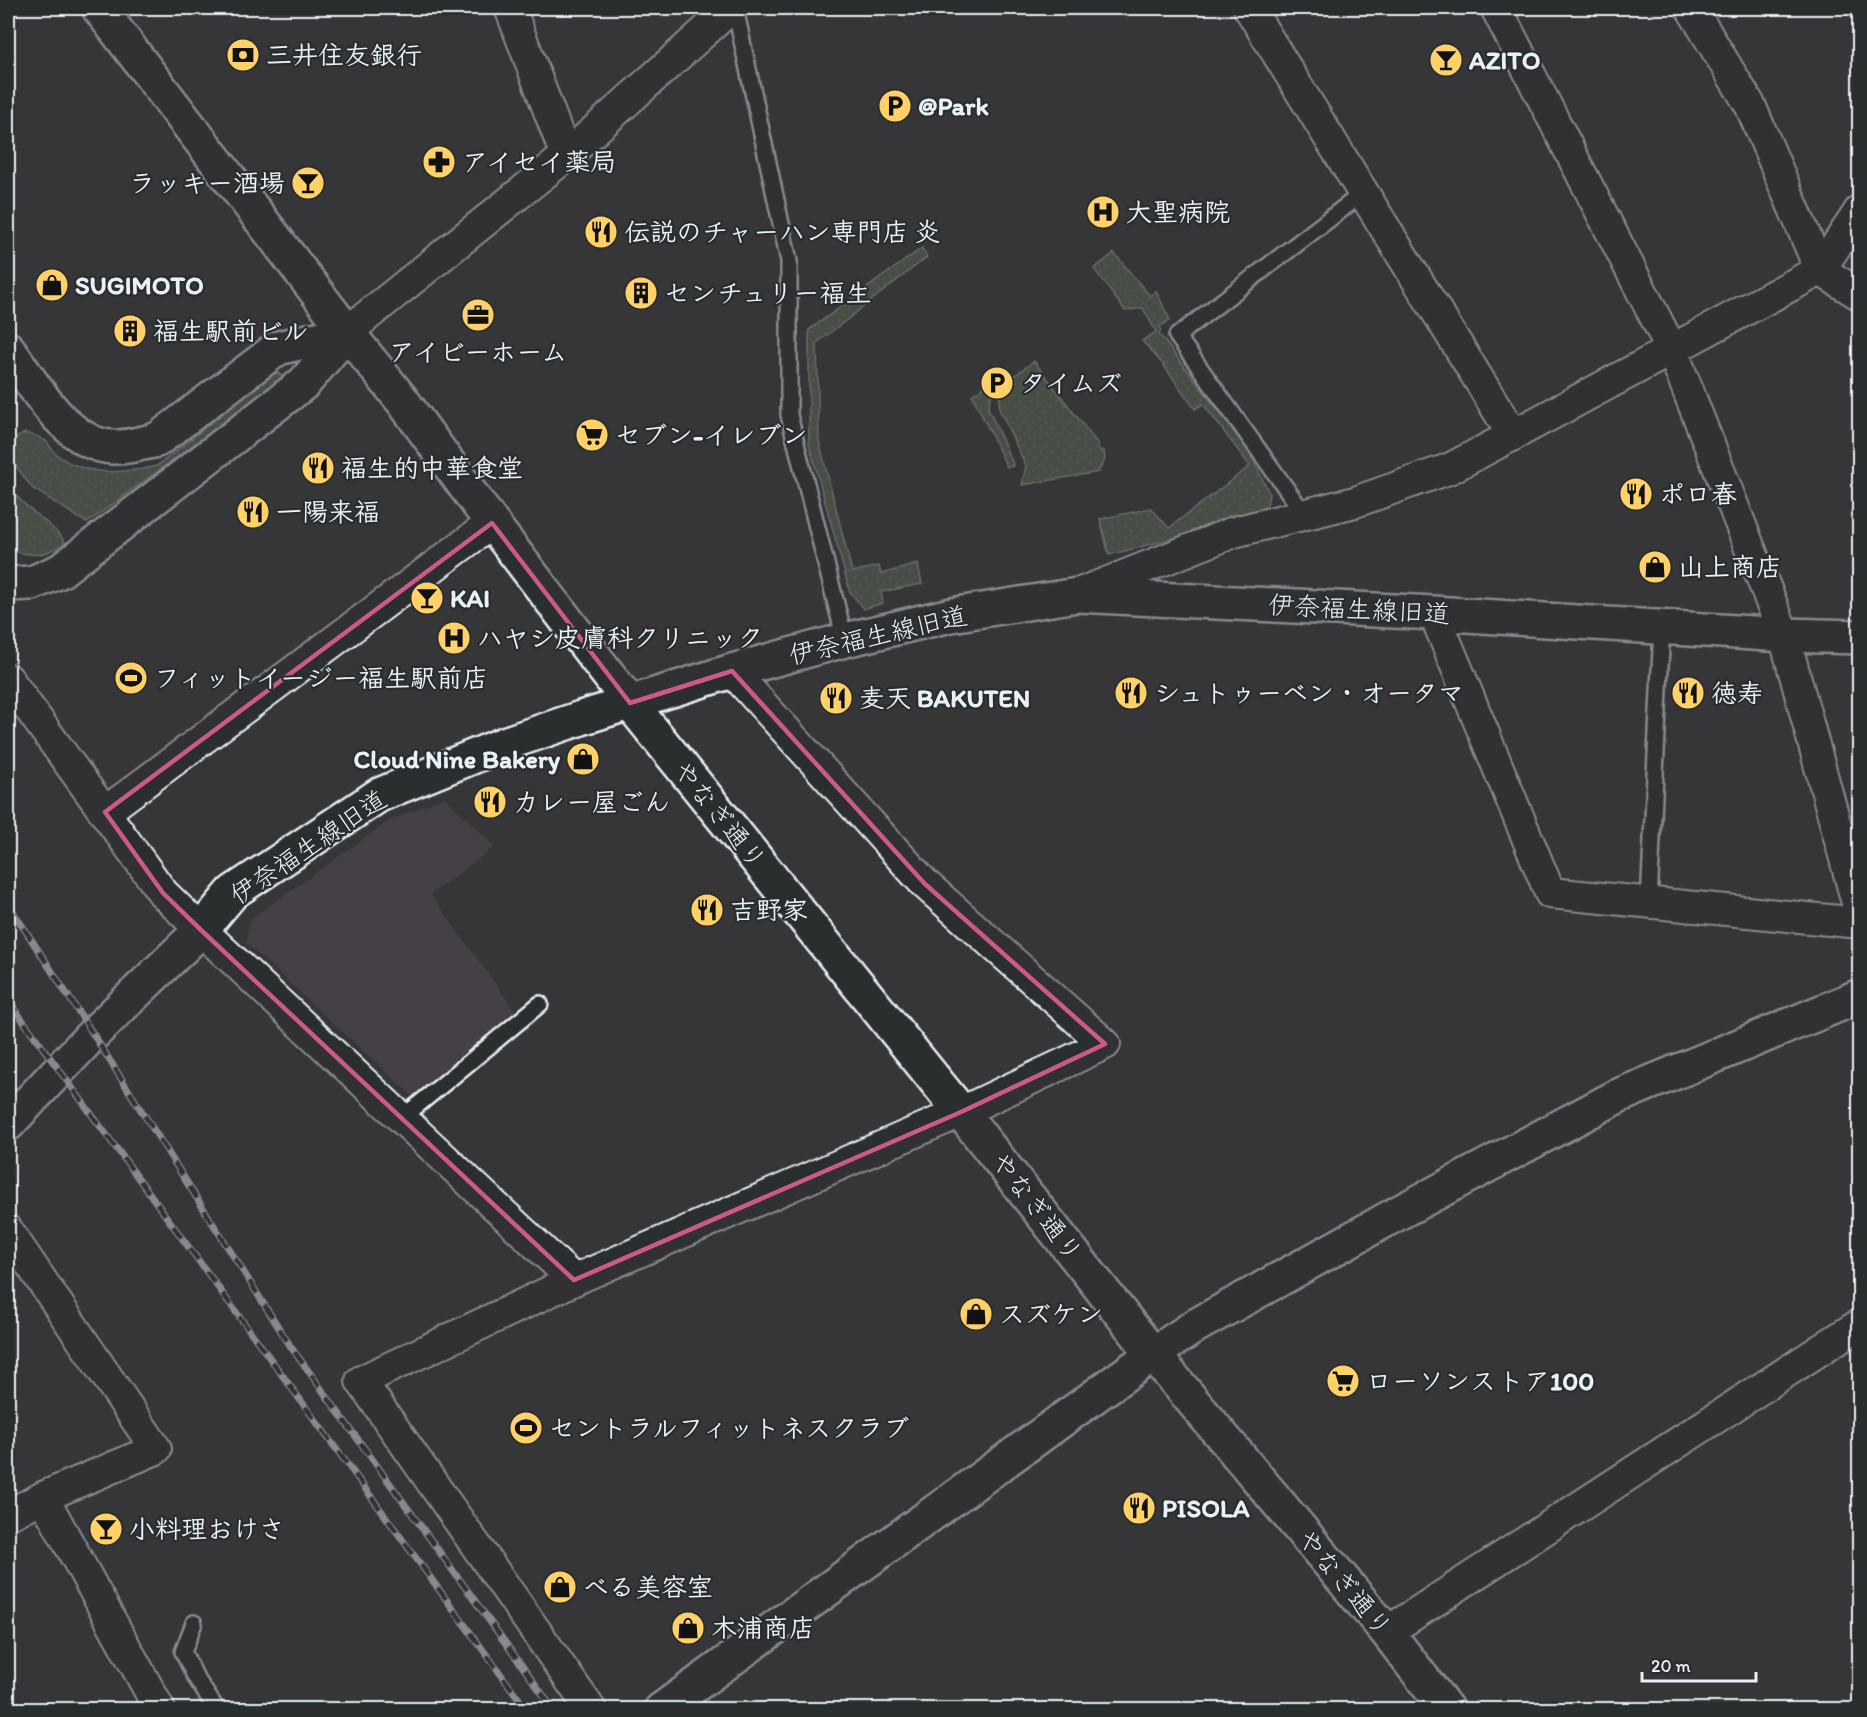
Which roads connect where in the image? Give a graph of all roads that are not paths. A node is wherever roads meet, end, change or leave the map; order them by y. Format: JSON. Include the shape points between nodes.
{"nodes":[{"id":1,"x":99,"y":8,"type":"edge"},
{"id":2,"x":510,"y":8,"type":"edge"},
{"id":3,"x":733,"y":8,"type":"edge"},
{"id":4,"x":1249,"y":8,"type":"edge"},
{"id":5,"x":1496,"y":8,"type":"edge"},
{"id":6,"x":1691,"y":8,"type":"edge"},
{"id":7,"x":566,"y":156,"type":"junction"},
{"id":8,"x":1363,"y":192,"type":"junction"},
{"id":9,"x":1860,"y":210,"type":"edge"},
{"id":10,"x":1820,"y":270,"type":"junction"},
{"id":11,"x":1860,"y":295,"type":"edge"},
{"id":12,"x":347,"y":332,"type":"junction"},
{"id":13,"x":1672,"y":350,"type":"junction"},
{"id":14,"x":13,"y":367,"type":"edge"},
{"id":15,"x":1513,"y":435,"type":"junction"},
{"id":16,"x":1305,"y":515,"type":"junction"},
{"id":17,"x":492,"y":523,"type":"junction"},
{"id":18,"x":8,"y":584,"type":"edge"},
{"id":19,"x":1077,"y":595,"type":"junction"},
{"id":20,"x":1434,"y":612,"type":"junction"},
{"id":21,"x":1662,"y":626,"type":"junction"},
{"id":22,"x":1784,"y":635,"type":"junction"},
{"id":23,"x":1860,"y":637,"type":"edge"},
{"id":24,"x":845,"y":640,"type":"junction"},
{"id":25,"x":732,"y":671,"type":"junction"},
{"id":26,"x":8,"y":679,"type":"edge"},
{"id":27,"x":630,"y":703,"type":"junction"},
{"id":28,"x":105,"y":812,"type":"junction"},
{"id":29,"x":1650,"y":903,"type":"junction"},
{"id":30,"x":1860,"y":914,"type":"edge"},
{"id":31,"x":1860,"y":923,"type":"edge"},
{"id":32,"x":201,"y":930,"type":"junction"},
{"id":33,"x":1860,"y":996,"type":"edge"},
{"id":34,"x":540,"y":1004,"type":"dead end"},
{"id":35,"x":961,"y":1112,"type":"junction"},
{"id":36,"x":402,"y":1118,"type":"junction"},
{"id":37,"x":8,"y":1124,"type":"edge"},
{"id":38,"x":8,"y":1231,"type":"edge"},
{"id":39,"x":574,"y":1280,"type":"junction"},
{"id":40,"x":1860,"y":1324,"type":"edge"},
{"id":41,"x":1153,"y":1354,"type":"junction"},
{"id":42,"x":43,"y":1497,"type":"junction"},
{"id":43,"x":8,"y":1515,"type":"edge"},
{"id":44,"x":194,"y":1623,"type":"dead end"},
{"id":45,"x":1387,"y":1632,"type":"junction"},
{"id":46,"x":160,"y":1710,"type":"edge"},
{"id":47,"x":217,"y":1710,"type":"edge"},
{"id":48,"x":591,"y":1710,"type":"edge"},
{"id":49,"x":660,"y":1710,"type":"edge"},
{"id":50,"x":1447,"y":1710,"type":"edge"}],
"edges":[{"from":1,"to":12,"type":"street","name":"やなぎ通り"},
{"from":2,"to":7,"type":"street"},
{"from":3,"to":7,"type":"street"},
{"from":3,"to":24,"type":"lane","via":[[789,261],[789,415]]},
{"from":4,"to":8,"type":"street"},
{"from":5,"to":13,"type":"street"},
{"from":6,"to":10,"type":"street","via":[[1750,105]]},
{"from":7,"to":12,"type":"street"},
{"from":8,"to":15,"type":"street"},
{"from":8,"to":16,"type":"lane","via":[[1177,336]]},
{"from":9,"to":10,"type":"street"},
{"from":10,"to":11,"type":"street"},
{"from":10,"to":13,"type":"street"},
{"from":12,"to":14,"type":"street","via":[[278,348],[157,440],[135,445],[110,447],[85,440],[64,423]]},
{"from":12,"to":17,"type":"street","name":"やなぎ通り"},
{"from":12,"to":18,"type":"street","via":[[304,383],[60,571],[32,583]]},
{"from":13,"to":15,"type":"street"},
{"from":13,"to":22,"type":"street"},
{"from":15,"to":16,"type":"street","via":[[1451,468]]},
{"from":16,"to":19,"type":"street","via":[[1234,532]]},
{"from":17,"to":27,"type":"street","name":"やなぎ通り"},
{"from":17,"to":28,"type":"street"},
{"from":19,"to":20,"type":"street","name":"伊奈福生線旧道"},
{"from":19,"to":24,"type":"street","name":"伊奈福生線旧道","via":[[951,615]]},
{"from":20,"to":21,"type":"street","name":"伊奈福生線旧道"},
{"from":20,"to":29,"type":"street","via":[[1550,893]]},
{"from":21,"to":22,"type":"street","name":"伊奈福生線旧道"},
{"from":21,"to":29,"type":"lane"},
{"from":22,"to":23,"type":"street","name":"伊奈福生線旧道"},
{"from":22,"to":30,"type":"street"},
{"from":24,"to":25,"type":"street","name":"伊奈福生線旧道"},
{"from":25,"to":27,"type":"street","name":"伊奈福生線旧道"},
{"from":25,"to":35,"type":"street","via":[[925,884],[1105,1044]]},
{"from":26,"to":28,"type":"street"},
{"from":27,"to":32,"type":"street","name":"伊奈福生線旧道","via":[[504,744],[379,795],[232,892]]},
{"from":27,"to":35,"type":"street","name":"やなぎ通り"},
{"from":28,"to":32,"type":"street","via":[[164,893]]},
{"from":29,"to":31,"type":"street"},
{"from":32,"to":36,"type":"street"},
{"from":32,"to":37,"type":"street","name":"伊奈福生線旧道","via":[[93,1034]]},
{"from":33,"to":41,"type":"street","via":[[1618,1096],[1400,1212],[1197,1325]]},
{"from":34,"to":36,"type":"lane"},
{"from":35,"to":39,"type":"street"},
{"from":35,"to":41,"type":"street","name":"やなぎ通り"},
{"from":36,"to":39,"type":"street"},
{"from":38,"to":42,"type":"street","via":[[156,1449]]},
{"from":39,"to":48,"type":"street","via":[[361,1381]]},
{"from":40,"to":45,"type":"street"},
{"from":41,"to":45,"type":"street","name":"やなぎ通り"},
{"from":41,"to":49,"type":"street"},
{"from":42,"to":43,"type":"street"},
{"from":42,"to":46,"type":"street"},
{"from":44,"to":47,"type":"lane","via":[[183,1652]]},
{"from":45,"to":50,"type":"street","name":"やなぎ通り"}]}
